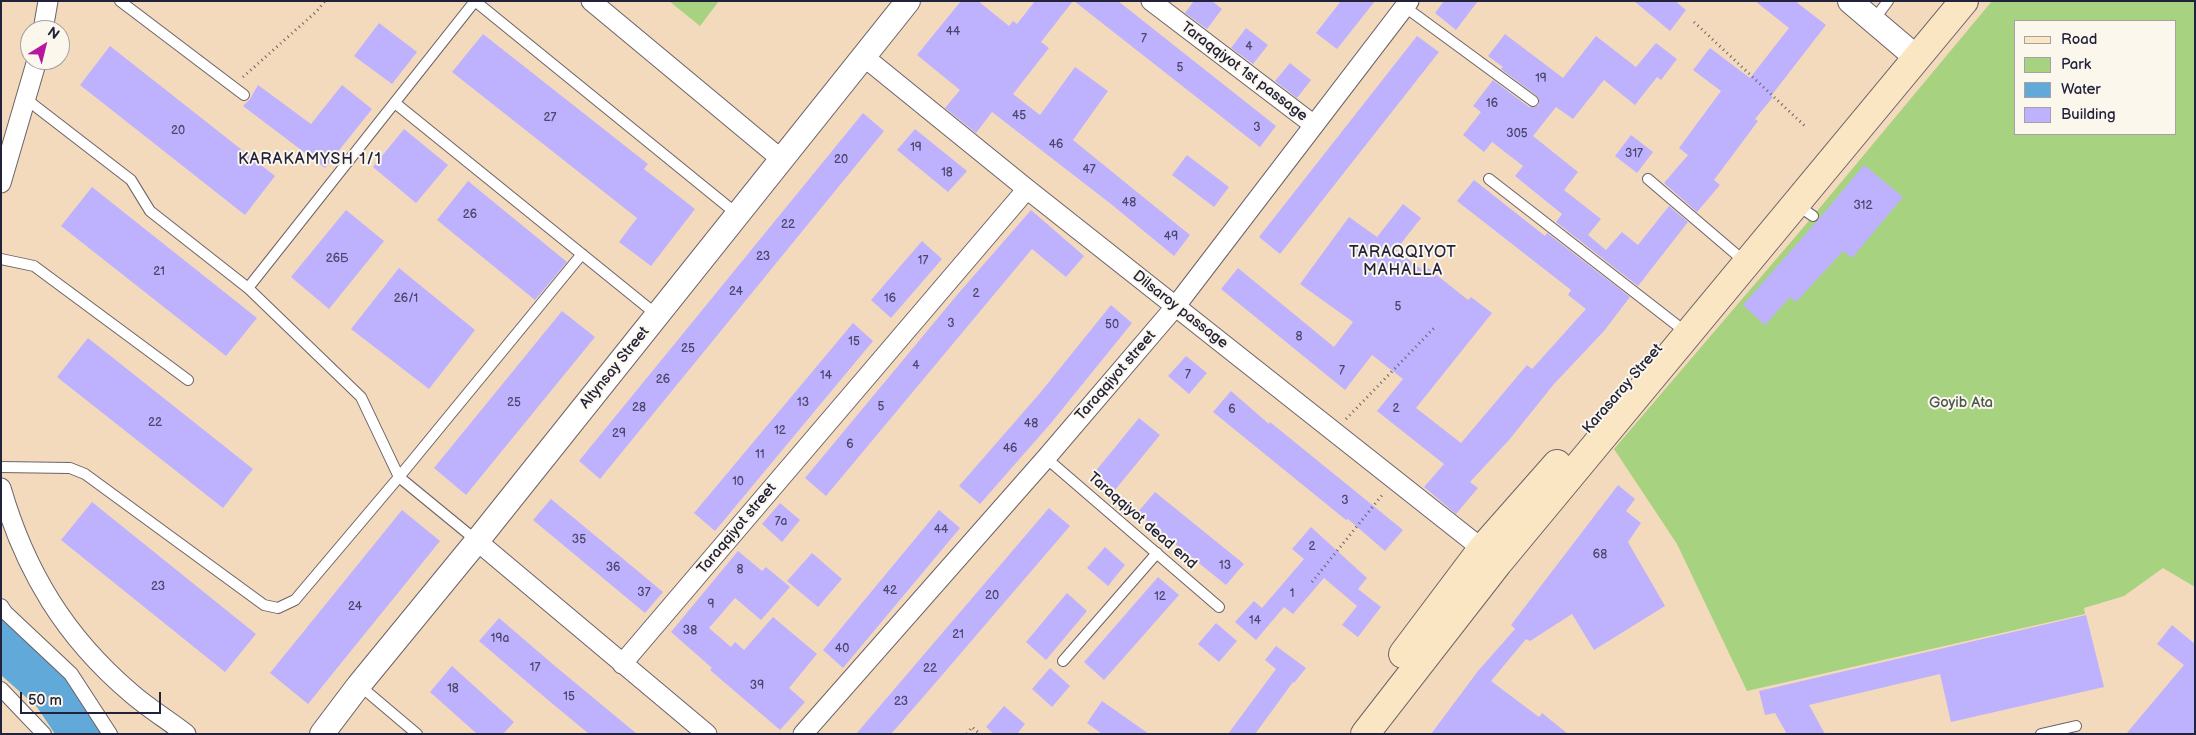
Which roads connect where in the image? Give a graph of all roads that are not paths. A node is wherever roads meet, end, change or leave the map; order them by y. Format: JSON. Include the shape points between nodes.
{"nodes":[{"id":1,"x":48,"y":1,"type":"edge"},
{"id":2,"x":120,"y":1,"type":"edge"},
{"id":3,"x":590,"y":1,"type":"edge"},
{"id":4,"x":908,"y":1,"type":"edge"},
{"id":5,"x":1151,"y":1,"type":"edge"},
{"id":6,"x":1850,"y":1,"type":"edge"},
{"id":7,"x":1888,"y":1,"type":"edge"},
{"id":8,"x":1940,"y":1,"type":"edge"},
{"id":9,"x":1964,"y":1,"type":"edge"},
{"id":10,"x":1407,"y":4,"type":"edge"},
{"id":11,"x":45,"y":20,"type":"edge"},
{"id":12,"x":1873,"y":21,"type":"junction"},
{"id":13,"x":1911,"y":52,"type":"junction"},
{"id":14,"x":863,"y":56,"type":"junction"},
{"id":15,"x":34,"y":70,"type":"edge"},
{"id":16,"x":244,"y":95,"type":"dead end"},
{"id":17,"x":26,"y":99,"type":"junction"},
{"id":18,"x":1533,"y":101,"type":"dead end"},
{"id":19,"x":395,"y":103,"type":"junction"},
{"id":20,"x":1314,"y":125,"type":"junction"},
{"id":21,"x":781,"y":159,"type":"junction"},
{"id":22,"x":1488,"y":179,"type":"dead end"},
{"id":23,"x":1648,"y":179,"type":"dead end"},
{"id":24,"x":1,"y":183,"type":"edge"},
{"id":25,"x":1027,"y":189,"type":"junction"},
{"id":26,"x":737,"y":214,"type":"junction"},
{"id":27,"x":582,"y":254,"type":"junction"},
{"id":28,"x":1737,"y":255,"type":"junction"},
{"id":29,"x":1,"y":258,"type":"edge"},
{"id":30,"x":248,"y":288,"type":"junction"},
{"id":31,"x":1175,"y":307,"type":"junction"},
{"id":32,"x":657,"y":315,"type":"junction"},
{"id":33,"x":1678,"y":326,"type":"junction"},
{"id":34,"x":188,"y":380,"type":"dead end"},
{"id":35,"x":1046,"y":458,"type":"junction"},
{"id":36,"x":1,"y":467,"type":"edge"},
{"id":37,"x":399,"y":477,"type":"junction"},
{"id":38,"x":1,"y":488,"type":"edge"},
{"id":39,"x":477,"y":541,"type":"junction"},
{"id":40,"x":1156,"y":553,"type":"junction"},
{"id":41,"x":1490,"y":556,"type":"junction"},
{"id":42,"x":1,"y":606,"type":"edge"},
{"id":43,"x":1219,"y":607,"type":"dead end"},
{"id":44,"x":1063,"y":660,"type":"dead end"},
{"id":45,"x":622,"y":664,"type":"junction"},
{"id":46,"x":359,"y":685,"type":"junction"},
{"id":47,"x":1,"y":689,"type":"edge"},
{"id":48,"x":2076,"y":726,"type":"dead end"},
{"id":49,"x":44,"y":734,"type":"edge"},
{"id":50,"x":110,"y":734,"type":"edge"},
{"id":51,"x":186,"y":734,"type":"edge"},
{"id":52,"x":322,"y":734,"type":"edge"},
{"id":53,"x":417,"y":734,"type":"edge"},
{"id":54,"x":707,"y":734,"type":"edge"},
{"id":55,"x":802,"y":734,"type":"edge"},
{"id":56,"x":1344,"y":734,"type":"edge"},
{"id":57,"x":1365,"y":734,"type":"edge"},
{"id":58,"x":2040,"y":734,"type":"edge"}],
"edges":[{"from":1,"to":11,"type":"street"},
{"from":2,"to":16,"type":"lane"},
{"from":3,"to":21,"type":"street"},
{"from":4,"to":14,"type":"street","name":"Altynsay Street"},
{"from":5,"to":20,"type":"street","name":"Taraqqiyot 1st passage"},
{"from":6,"to":12,"type":"street"},
{"from":7,"to":12,"type":"lane"},
{"from":8,"to":13,"type":"main road","name":"Karasaray Street"},
{"from":9,"to":13,"type":"main road","name":"Karasaray Street"},
{"from":10,"to":18,"type":"lane"},
{"from":10,"to":20,"type":"street","name":"Taraqqiyot street"},
{"from":12,"to":13,"type":"street"},
{"from":13,"to":28,"type":"main road","name":"Karasaray Street"},
{"from":13,"to":41,"type":"main road","name":"Karasaray Street","via":[[1805,211]]},
{"from":14,"to":21,"type":"street","name":"Altynsay Street"},
{"from":14,"to":25,"type":"street","name":"Dilsaroy passage"},
{"from":15,"to":17,"type":"street"},
{"from":17,"to":24,"type":"street"},
{"from":17,"to":30,"type":"lane","via":[[131,180],[150,210]]},
{"from":19,"to":26,"type":"lane","via":[[475,1]]},
{"from":19,"to":27,"type":"lane"},
{"from":19,"to":30,"type":"lane"},
{"from":20,"to":31,"type":"street","name":"Taraqqiyot street"},
{"from":21,"to":26,"type":"street","name":"Altynsay Street"},
{"from":22,"to":33,"type":"lane"},
{"from":23,"to":28,"type":"lane"},
{"from":25,"to":31,"type":"street","name":"Dilsaroy passage"},
{"from":25,"to":45,"type":"street","name":"Taraqqiyot street"},
{"from":26,"to":32,"type":"street","name":"Altynsay Street"},
{"from":27,"to":32,"type":"lane"},
{"from":27,"to":37,"type":"lane"},
{"from":28,"to":33,"type":"main road","name":"Karasaray Street"},
{"from":29,"to":34,"type":"lane","via":[[34,266]]},
{"from":30,"to":37,"type":"lane","via":[[361,397]]},
{"from":31,"to":35,"type":"street","name":"Taraqqiyot street"},
{"from":31,"to":41,"type":"street","name":"Dilsaroy passage"},
{"from":32,"to":39,"type":"street","name":"Altynsay Street"},
{"from":33,"to":41,"type":"main road","name":"Karasaray Street"},
{"from":35,"to":40,"type":"lane","name":"Taraqqiyot dead end"},
{"from":35,"to":55,"type":"street","name":"Taraqqiyot street"},
{"from":36,"to":37,"type":"lane","via":[[70,468],[84,474],[264,605],[278,608],[296,600]]},
{"from":37,"to":39,"type":"lane"},
{"from":38,"to":51,"type":"street","via":[[27,559],[64,622],[96,660],[132,694]]},
{"from":39,"to":45,"type":"street"},
{"from":39,"to":46,"type":"street","name":"Altynsay Street"},
{"from":40,"to":43,"type":"lane","name":"Taraqqiyot dead end"},
{"from":40,"to":44,"type":"lane"},
{"from":41,"to":56,"type":"main road","name":"Karasaray Street"},
{"from":41,"to":57,"type":"main road","name":"Karasaray Street"},
{"from":42,"to":50,"type":"street","via":[[71,674]]},
{"from":45,"to":54,"type":"street"},
{"from":46,"to":52,"type":"street","name":"Altynsay Street"},
{"from":46,"to":53,"type":"lane"},
{"from":47,"to":49,"type":"street"},
{"from":48,"to":58,"type":"lane"}]}
